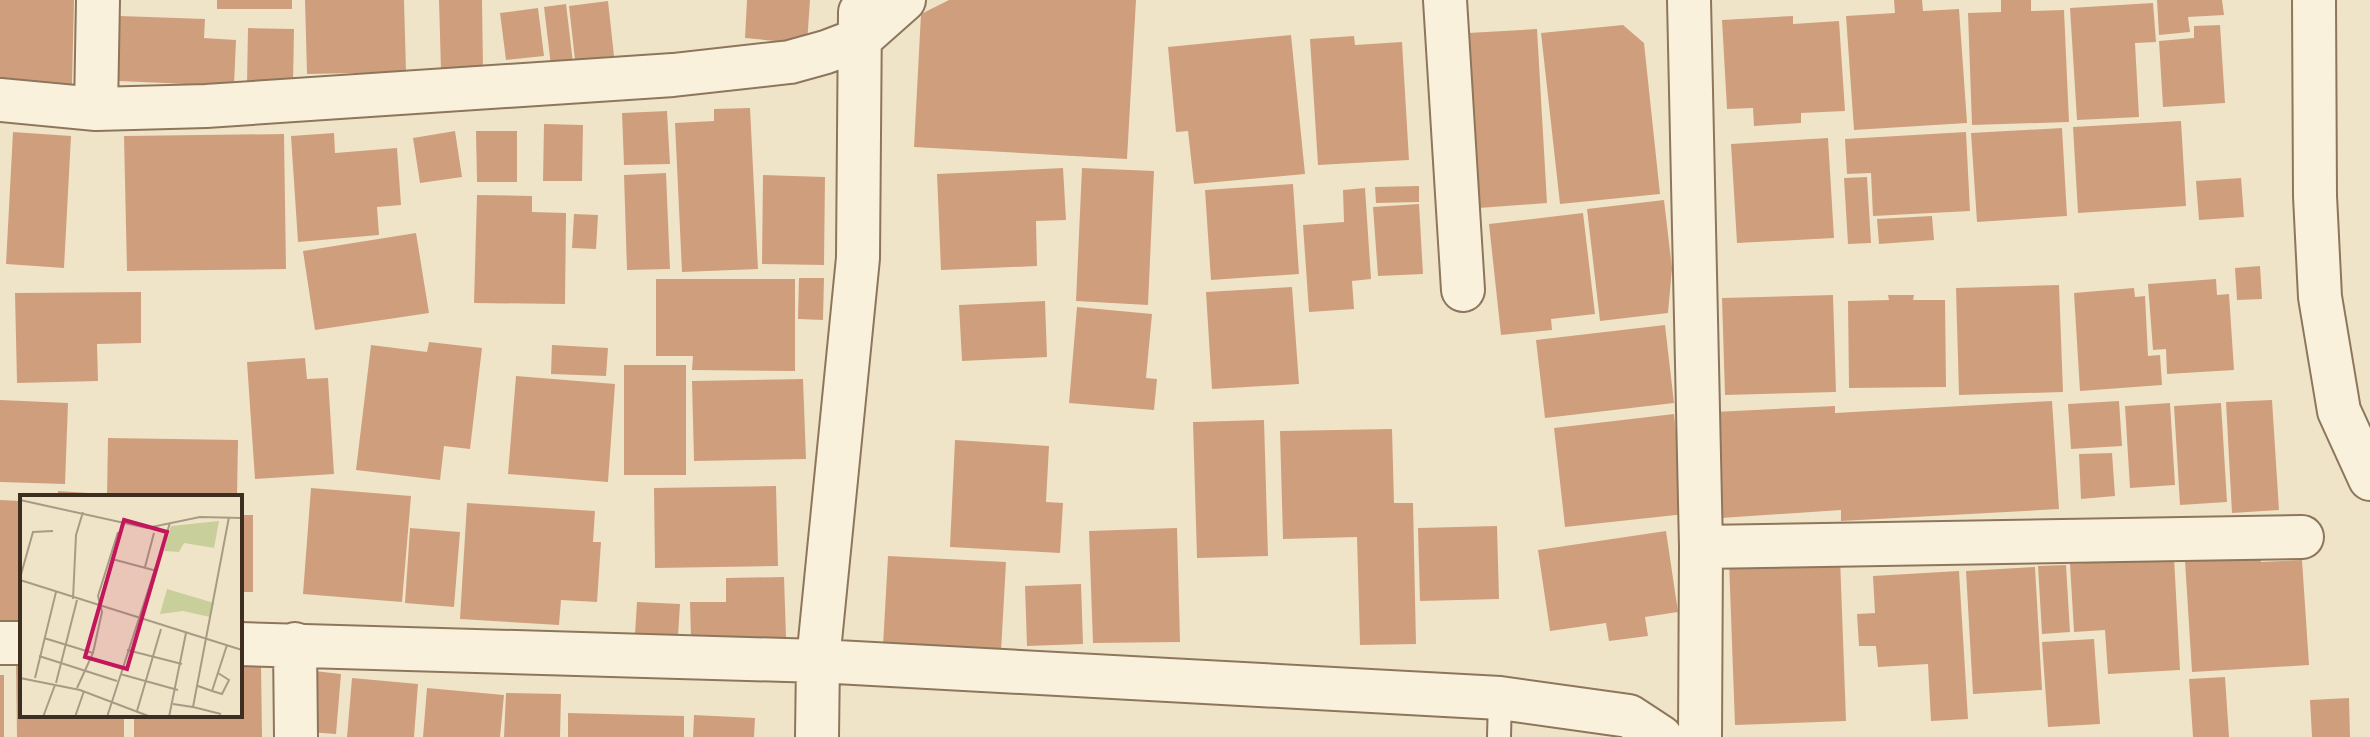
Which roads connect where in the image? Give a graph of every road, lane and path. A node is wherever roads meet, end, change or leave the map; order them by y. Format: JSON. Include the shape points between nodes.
{"nodes":[{"id":1,"x":98,"y":0,"type":"edge"},
{"id":2,"x":904,"y":0,"type":"edge"},
{"id":3,"x":1445,"y":0,"type":"edge"},
{"id":4,"x":1689,"y":0,"type":"edge"},
{"id":5,"x":2314,"y":0,"type":"edge"},
{"id":6,"x":860,"y":20,"type":"edge"},
{"id":7,"x":0,"y":100,"type":"edge"},
{"id":8,"x":96,"y":109,"type":"junction"},
{"id":9,"x":1463,"y":290,"type":"dead end"},
{"id":10,"x":2370,"y":479,"type":"edge"},
{"id":11,"x":2302,"y":537,"type":"dead end"},
{"id":12,"x":1701,"y":547,"type":"junction"},
{"id":13,"x":242,"y":644,"type":"edge"},
{"id":14,"x":295,"y":644,"type":"junction"},
{"id":15,"x":818,"y":661,"type":"junction"},
{"id":16,"x":1500,"y":718,"type":"edge"},
{"id":17,"x":296,"y":737,"type":"edge"},
{"id":18,"x":817,"y":737,"type":"edge"},
{"id":19,"x":1661,"y":737,"type":"edge"},
{"id":20,"x":1700,"y":737,"type":"edge"}],
"edges":[{"from":1,"to":8,"type":"street"},
{"from":2,"to":6,"type":"street"},
{"from":3,"to":9,"type":"street"},
{"from":4,"to":12,"type":"street"},
{"from":5,"to":10,"type":"street","via":[[2320,297],[2339,411]]},
{"from":6,"to":8,"type":"street","via":[[790,62],[673,75]]},
{"from":6,"to":15,"type":"street","via":[[858,258]]},
{"from":7,"to":8,"type":"street"},
{"from":11,"to":12,"type":"street"},
{"from":12,"to":20,"type":"street"},
{"from":13,"to":14,"type":"street"},
{"from":14,"to":15,"type":"street"},
{"from":14,"to":17,"type":"street"},
{"from":15,"to":16,"type":"street"},
{"from":15,"to":18,"type":"street"},
{"from":16,"to":19,"type":"street","via":[[1629,716]]}]}
